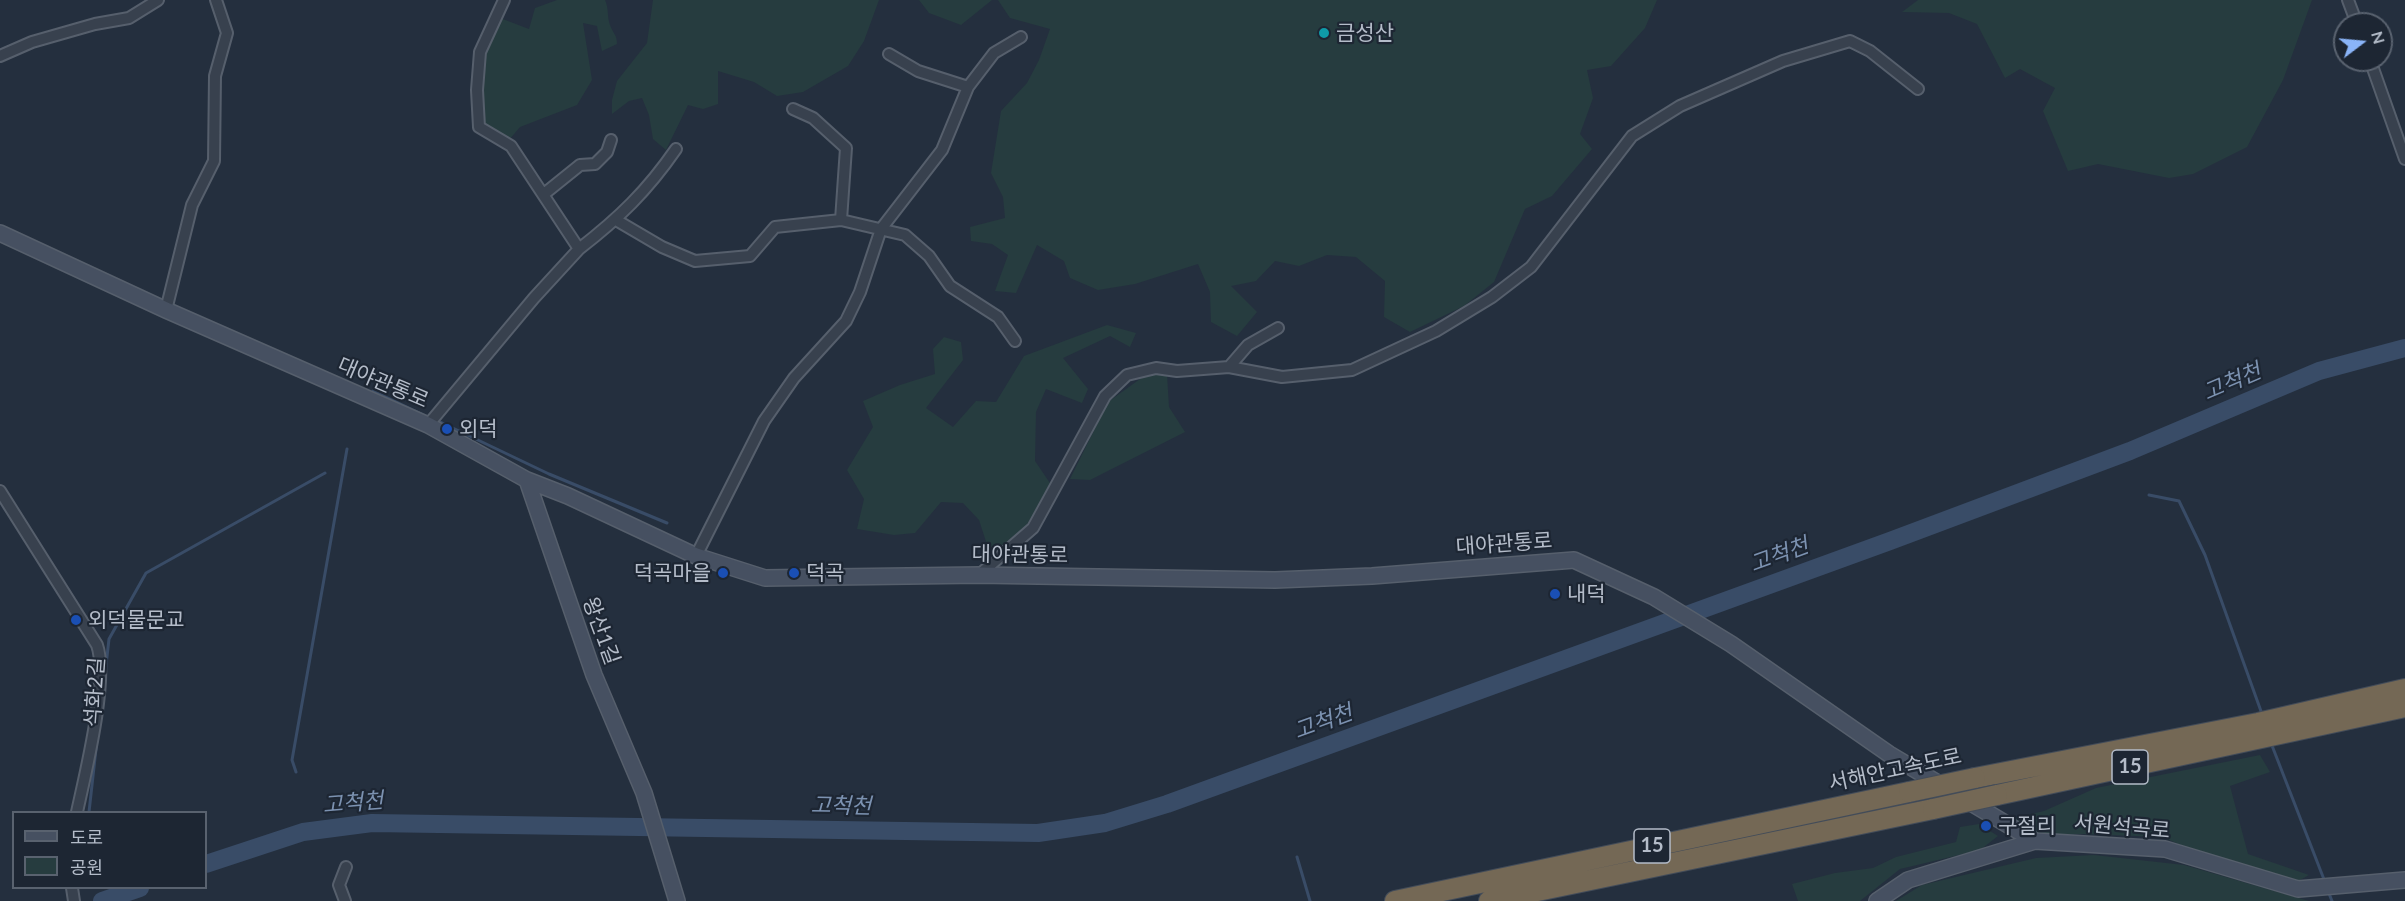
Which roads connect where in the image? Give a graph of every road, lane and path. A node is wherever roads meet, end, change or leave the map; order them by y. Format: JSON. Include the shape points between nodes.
{"nodes":[{"id":1,"x":158,"y":0,"type":"edge"},
{"id":2,"x":216,"y":0,"type":"edge"},
{"id":3,"x":504,"y":0,"type":"edge"},
{"id":4,"x":1021,"y":37,"type":"dead end"},
{"id":5,"x":889,"y":54,"type":"dead end"},
{"id":6,"x":0,"y":56,"type":"edge"},
{"id":7,"x":2374,"y":72,"type":"edge"},
{"id":8,"x":968,"y":87,"type":"junction"},
{"id":9,"x":1918,"y":89,"type":"dead end"},
{"id":10,"x":793,"y":109,"type":"dead end"},
{"id":11,"x":611,"y":140,"type":"dead end"},
{"id":12,"x":676,"y":149,"type":"dead end"},
{"id":13,"x":2405,"y":159,"type":"edge"},
{"id":14,"x":544,"y":194,"type":"junction"},
{"id":15,"x":616,"y":220,"type":"junction"},
{"id":16,"x":841,"y":220,"type":"junction"},
{"id":17,"x":881,"y":229,"type":"junction"},
{"id":18,"x":1,"y":237,"type":"edge"},
{"id":19,"x":579,"y":249,"type":"junction"},
{"id":20,"x":166,"y":310,"type":"junction"},
{"id":21,"x":1278,"y":328,"type":"dead end"},
{"id":22,"x":1015,"y":341,"type":"dead end"},
{"id":23,"x":1229,"y":367,"type":"junction"},
{"id":24,"x":431,"y":421,"type":"junction"},
{"id":25,"x":527,"y":480,"type":"junction"},
{"id":26,"x":0,"y":491,"type":"edge"},
{"id":27,"x":696,"y":556,"type":"junction"},
{"id":28,"x":979,"y":575,"type":"junction"},
{"id":29,"x":2405,"y":689,"type":"edge"},
{"id":30,"x":2405,"y":707,"type":"edge"},
{"id":31,"x":2295,"y":724,"type":"junction"},
{"id":32,"x":2260,"y":731,"type":"junction"},
{"id":33,"x":77,"y":811,"type":"edge"},
{"id":34,"x":2035,"y":841,"type":"junction"},
{"id":35,"x":346,"y":867,"type":"dead end"},
{"id":36,"x":2405,"y":880,"type":"edge"},
{"id":37,"x":345,"y":901,"type":"edge"},
{"id":38,"x":677,"y":901,"type":"edge"},
{"id":39,"x":1395,"y":901,"type":"edge"},
{"id":40,"x":1489,"y":901,"type":"edge"},
{"id":41,"x":1878,"y":901,"type":"edge"}],
"edges":[{"from":1,"to":6,"type":"street","via":[[129,18],[32,42]]},
{"from":2,"to":20,"type":"street","via":[[227,33],[215,76],[214,161],[192,205]]},
{"from":3,"to":14,"type":"street","via":[[480,52],[479,127],[511,146]]},
{"from":4,"to":8,"type":"street","via":[[994,53]]},
{"from":5,"to":8,"type":"street","via":[[918,71]]},
{"from":7,"to":13,"type":"street"},
{"from":8,"to":17,"type":"street","via":[[942,150]]},
{"from":9,"to":23,"type":"street","via":[[1870,51],[1850,41],[1783,61],[1680,106],[1632,135],[1531,267],[1492,297],[1436,331],[1352,370],[1282,377]]},
{"from":10,"to":16,"type":"street","via":[[813,118],[846,148]]},
{"from":11,"to":14,"type":"street","via":[[607,152],[595,164],[580,165]]},
{"from":12,"to":15,"type":"street","via":[[654,181]]},
{"from":14,"to":19,"type":"street"},
{"from":15,"to":16,"type":"street","via":[[695,261],[750,256],[775,227]]},
{"from":15,"to":19,"type":"street"},
{"from":16,"to":17,"type":"street"},
{"from":17,"to":22,"type":"street","via":[[905,235],[929,256],[950,286],[998,317]]},
{"from":17,"to":27,"type":"street","via":[[846,321],[794,378],[764,421]]},
{"from":18,"to":20,"type":"main road","name":"대야관통로"},
{"from":19,"to":24,"type":"street"},
{"from":20,"to":24,"type":"main road","name":"대야관통로"},
{"from":21,"to":23,"type":"street","via":[[1248,345]]},
{"from":23,"to":28,"type":"street","via":[[1177,371],[1156,368],[1127,375],[1105,396],[1033,528]]},
{"from":24,"to":25,"type":"main road","name":"대야관통로"},
{"from":25,"to":27,"type":"main road","name":"대야관통로"},
{"from":25,"to":38,"type":"main road","name":"왕산1길","via":[[594,675],[644,793]]},
{"from":26,"to":33,"type":"street","name":"석화2길","via":[[101,656],[99,690]]},
{"from":27,"to":28,"type":"main road","name":"대야관통로","via":[[765,578]]},
{"from":28,"to":34,"type":"main road","name":"대야관통로","via":[[1275,580],[1574,560],[1654,597],[1721,638],[1889,754]]},
{"from":29,"to":31,"type":"highway","name":"서해안고속도로","number":"15"},
{"from":30,"to":31,"type":"highway","name":"서해안고속도로","number":"15"},
{"from":31,"to":32,"type":"highway","name":"서해안고속도로","number":"15"},
{"from":32,"to":39,"type":"highway","name":"서해안고속도로","number":"15","bridge":true,"via":[[1975,778]]},
{"from":32,"to":40,"type":"highway","name":"서해안고속도로","number":"15","bridge":true,"via":[[1934,809]]},
{"from":34,"to":36,"type":"main road","name":"서원석곡로","via":[[2165,849],[2298,889]]},
{"from":34,"to":41,"type":"main road","name":"서원석곡로","via":[[1908,880]]},
{"from":35,"to":37,"type":"street","via":[[339,885]]}]}
